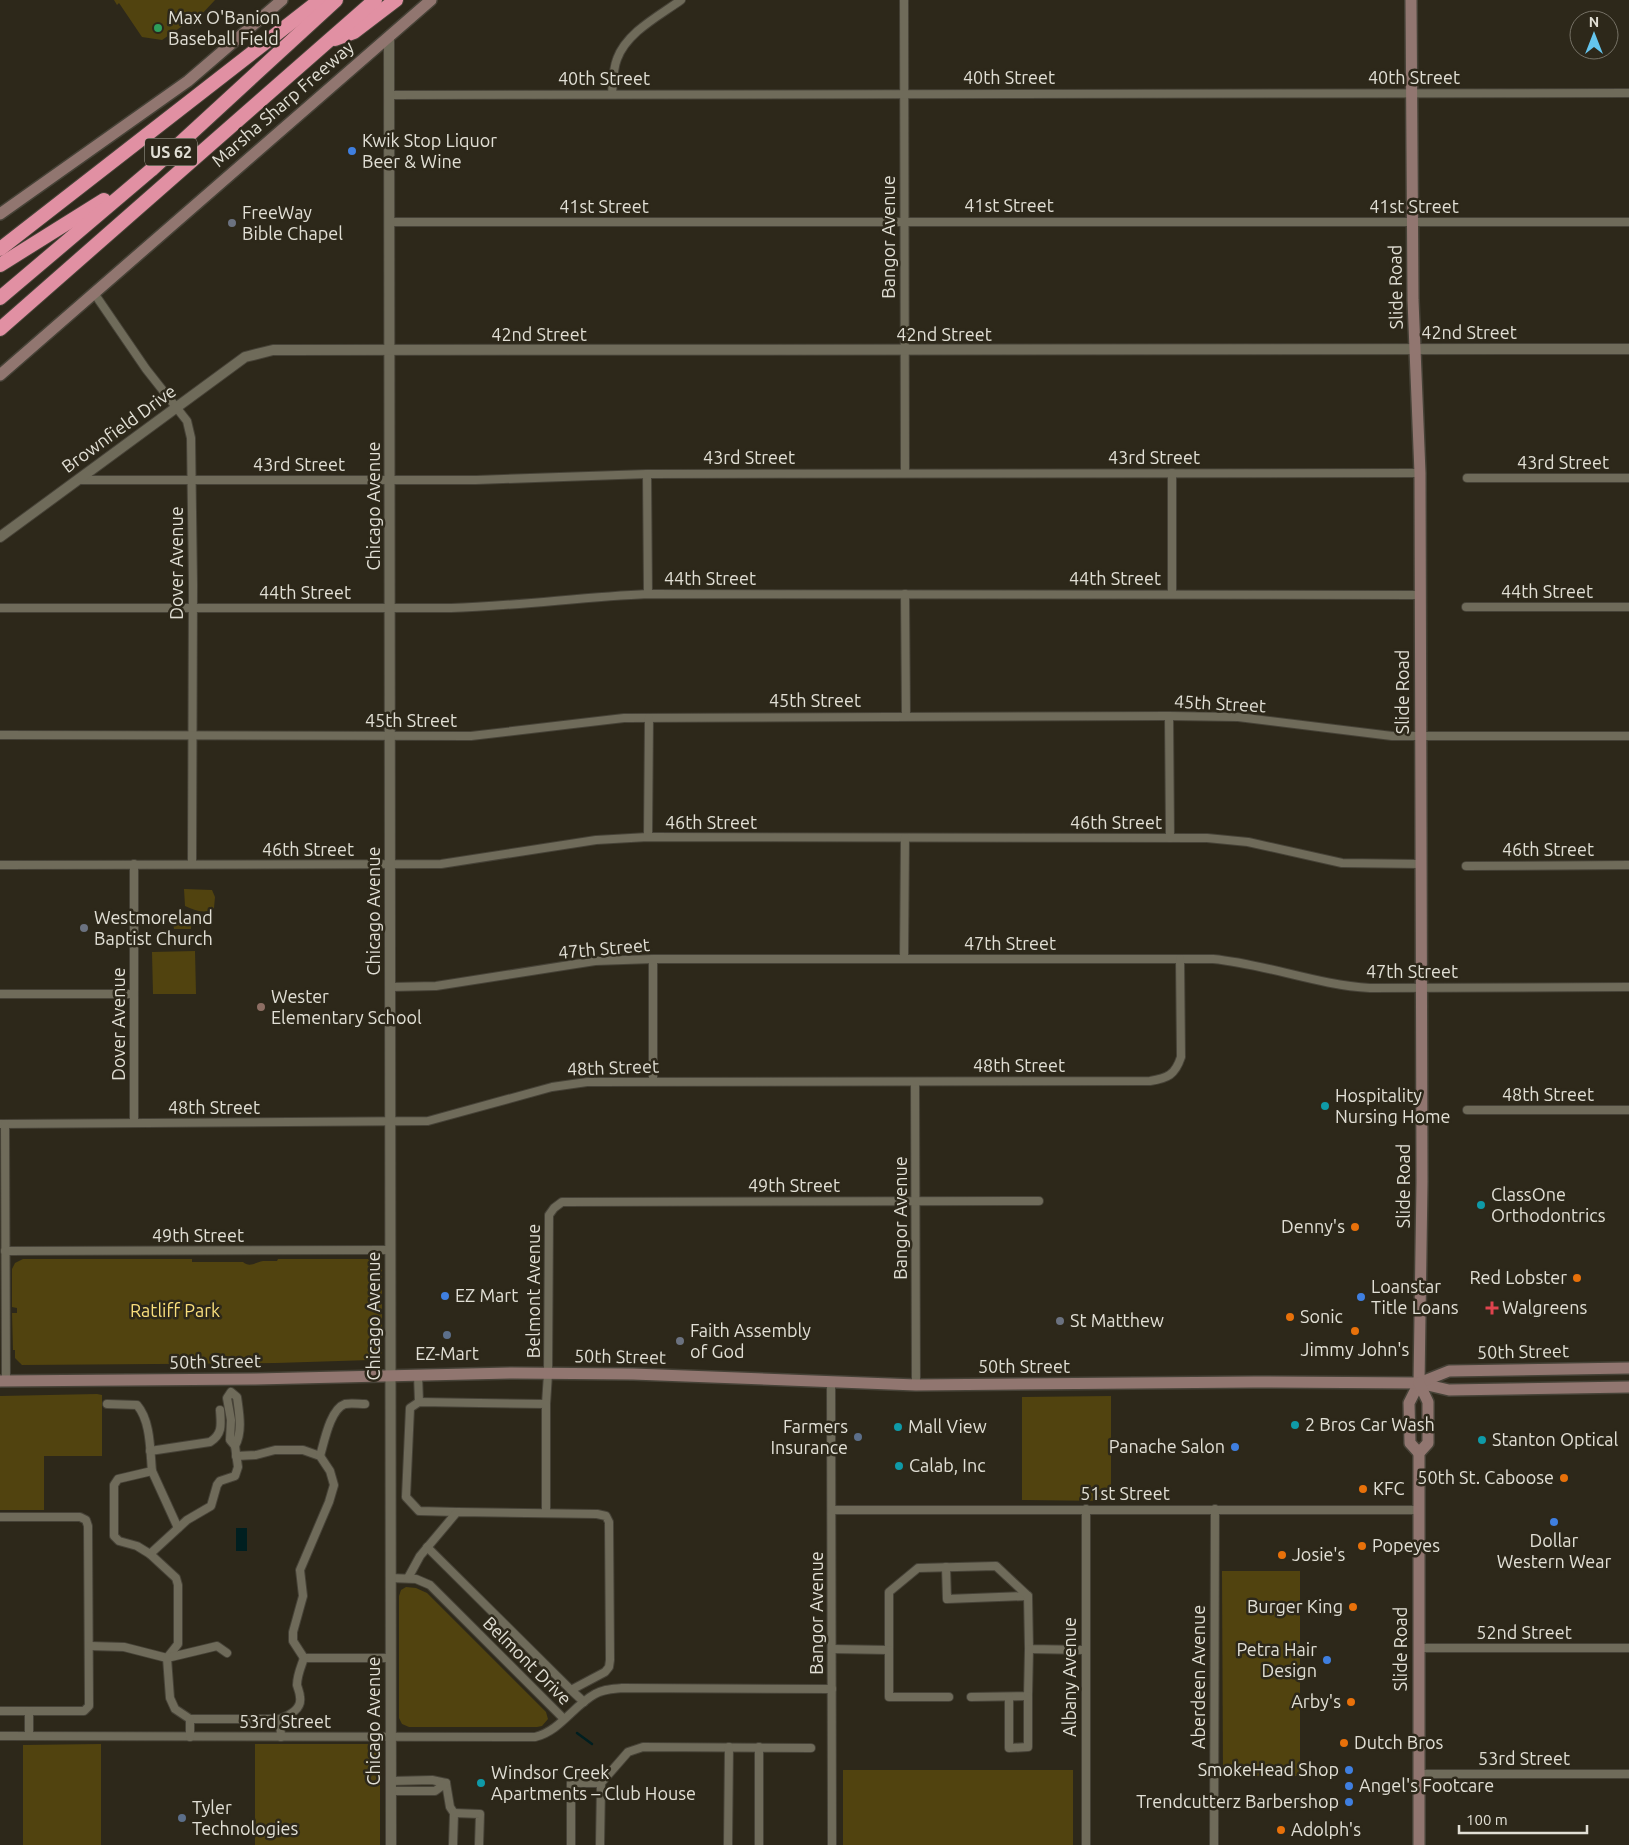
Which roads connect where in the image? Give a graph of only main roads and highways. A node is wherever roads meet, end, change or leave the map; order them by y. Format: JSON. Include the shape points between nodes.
{"nodes":[{"id":1,"x":282,"y":0,"type":"edge"},
{"id":2,"x":320,"y":0,"type":"edge"},
{"id":3,"x":336,"y":0,"type":"edge"},
{"id":4,"x":375,"y":0,"type":"edge"},
{"id":5,"x":396,"y":0,"type":"edge"},
{"id":6,"x":431,"y":0,"type":"edge"},
{"id":7,"x":1411,"y":0,"type":"edge"},
{"id":8,"x":324,"y":43,"type":"junction"},
{"id":9,"x":151,"y":170,"type":"junction"},
{"id":10,"x":0,"y":214,"type":"edge"},
{"id":11,"x":0,"y":249,"type":"edge"},
{"id":12,"x":0,"y":265,"type":"edge"},
{"id":13,"x":0,"y":298,"type":"edge"},
{"id":14,"x":0,"y":329,"type":"edge"},
{"id":15,"x":0,"y":375,"type":"edge"},
{"id":16,"x":1629,"y":1368,"type":"edge"},
{"id":17,"x":3,"y":1381,"type":"edge"},
{"id":18,"x":1419,"y":1383,"type":"junction"},
{"id":19,"x":1629,"y":1387,"type":"edge"},
{"id":20,"x":1419,"y":1453,"type":"junction"},
{"id":21,"x":1419,"y":1845,"type":"edge"}],
"edges":[{"from":1,"to":10,"type":"main road","via":[[188,80]]},
{"from":2,"to":11,"type":"highway"},
{"from":3,"to":9,"type":"highway","number":"US 62"},
{"from":4,"to":8,"type":"highway","name":"Marsha Sharp Freeway","number":"US 62"},
{"from":5,"to":8,"type":"highway","via":[[354,32]]},
{"from":6,"to":15,"type":"main road","name":"Marsha Sharp Freeway"},
{"from":7,"to":18,"type":"main road","name":"Slide Road","via":[[1413,300],[1420,474]]},
{"from":8,"to":14,"type":"highway","name":"Marsha Sharp Freeway","number":"US 62"},
{"from":9,"to":12,"type":"highway"},
{"from":9,"to":13,"type":"highway","number":"US 62"},
{"from":16,"to":18,"type":"main road","name":"50th Street","via":[[1449,1370]]},
{"from":17,"to":18,"type":"main road","name":"50th Street","via":[[633,1374],[916,1385]]},
{"from":18,"to":19,"type":"main road","name":"50th Street","via":[[1449,1390]]},
{"from":18,"to":20,"type":"main road","name":"Slide Road","via":[[1410,1403],[1410,1443]]},
{"from":18,"to":20,"type":"main road","name":"Slide Road","via":[[1428,1402],[1428,1443]]},
{"from":20,"to":21,"type":"main road","name":"Slide Road"}]}
